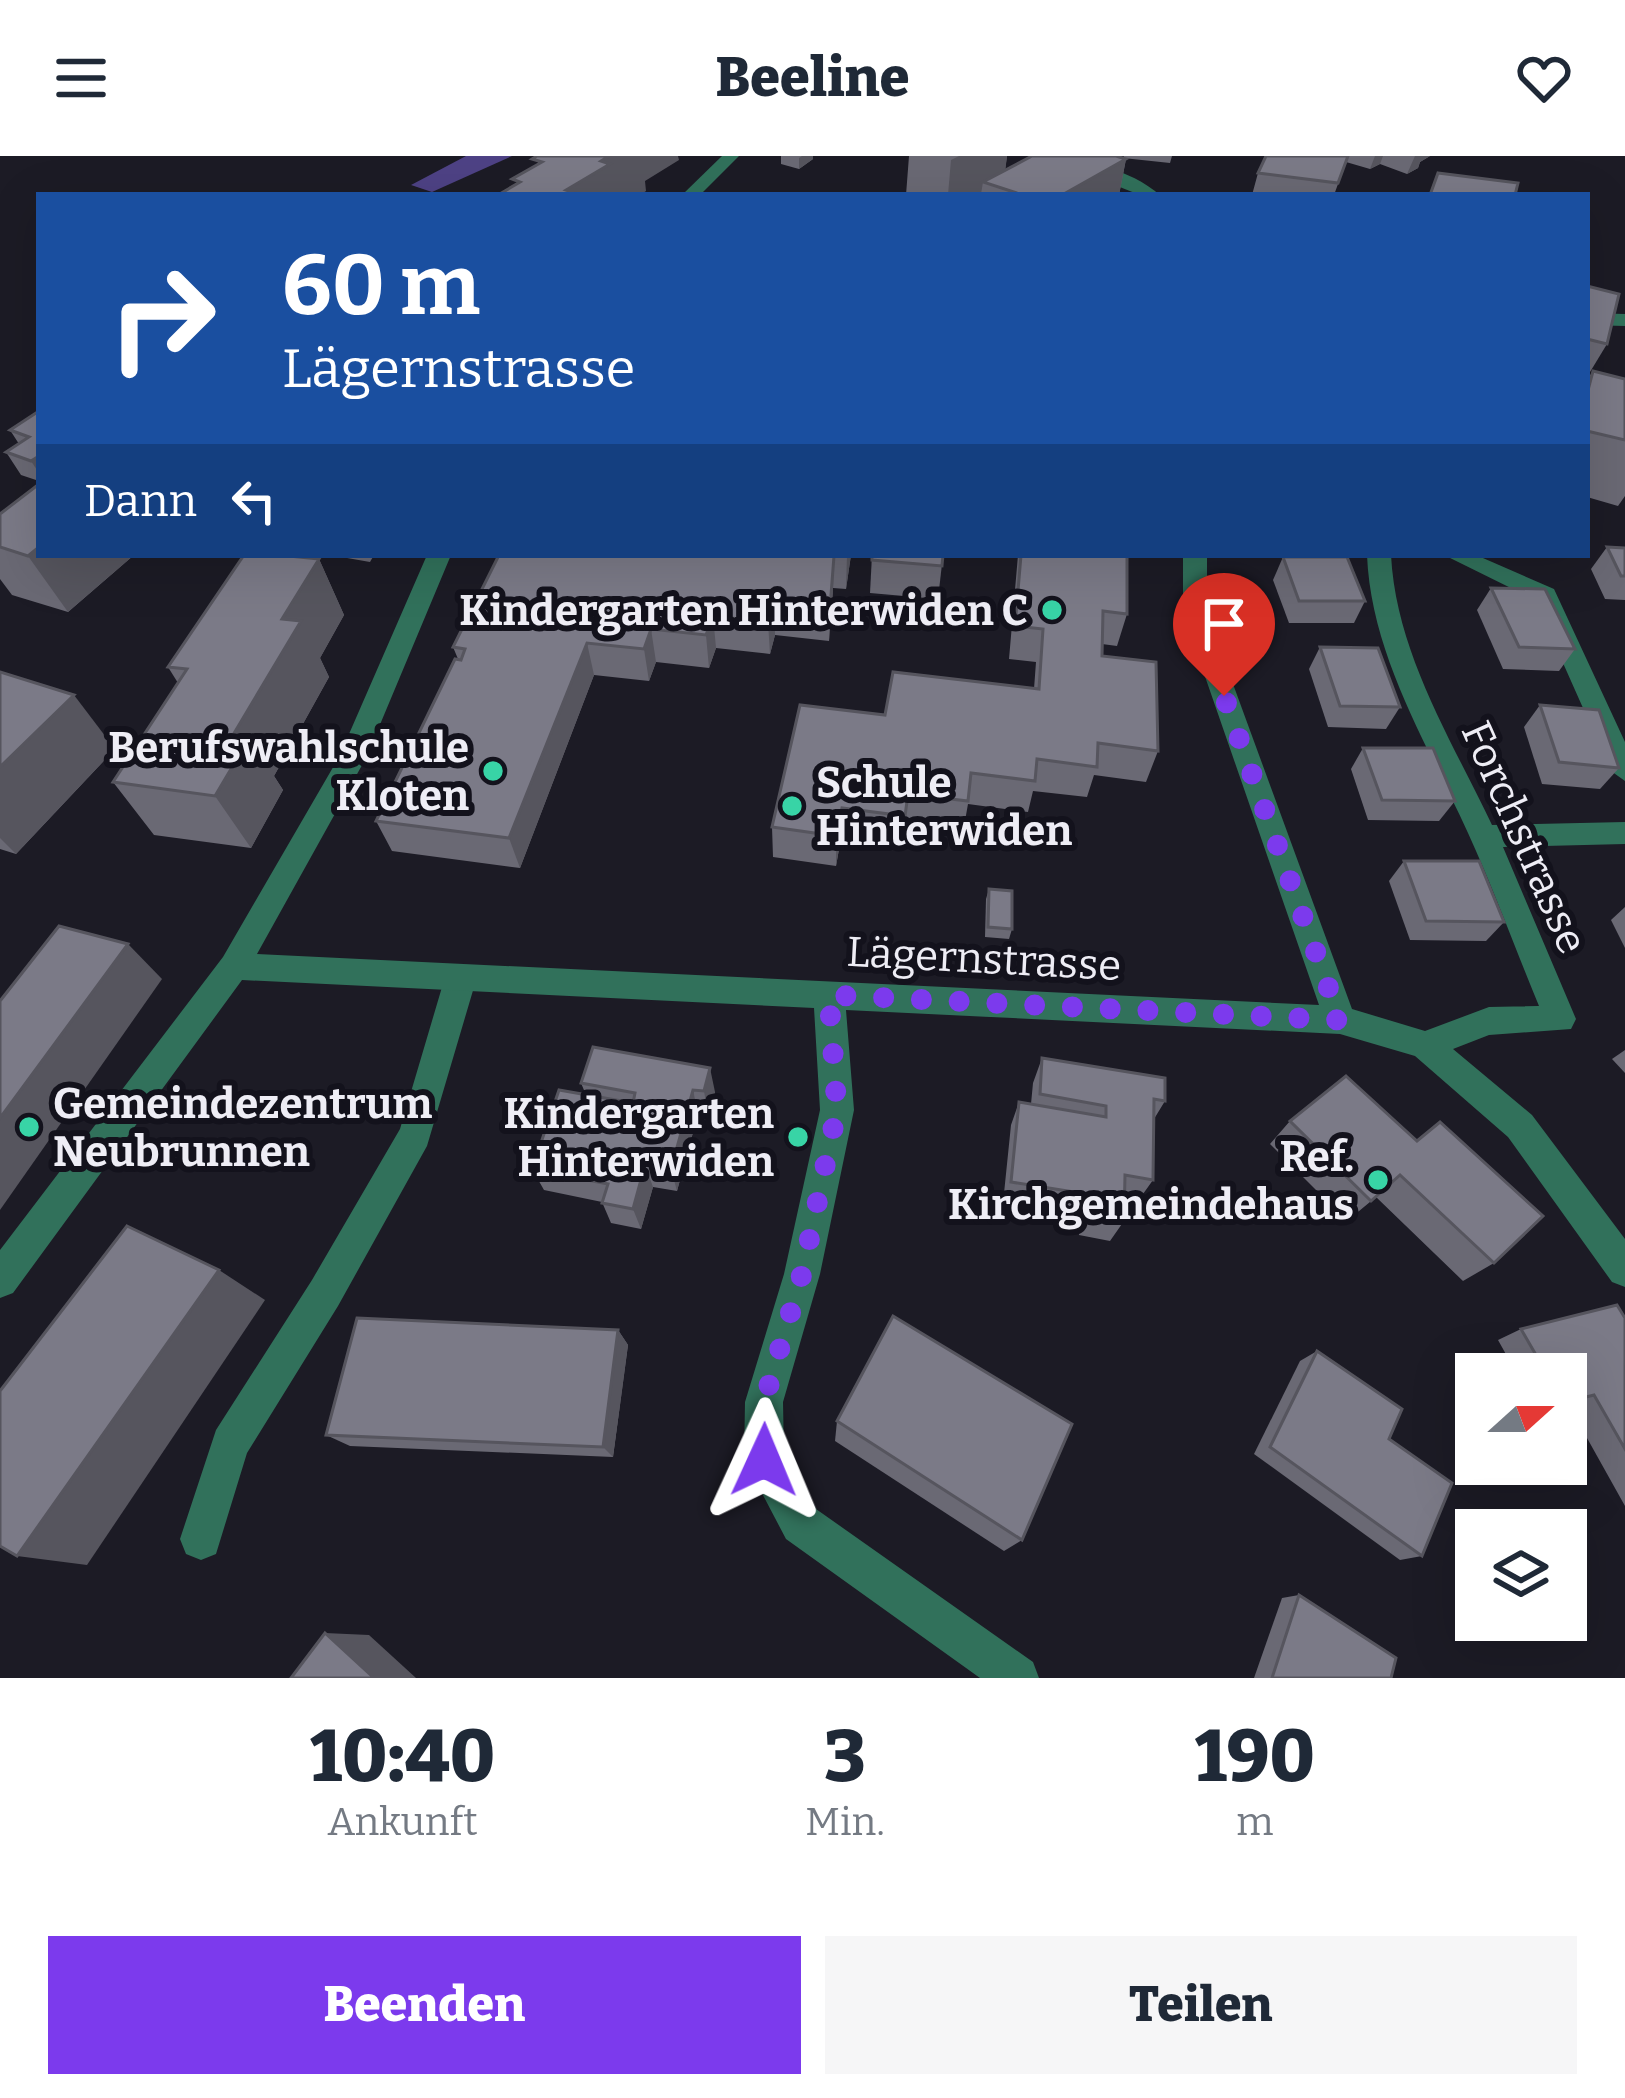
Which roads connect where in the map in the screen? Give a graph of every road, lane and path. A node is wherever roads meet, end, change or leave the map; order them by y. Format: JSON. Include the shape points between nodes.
{"nodes":[{"id":1,"x":731,"y":156,"type":"edge"},
{"id":2,"x":1049,"y":156,"type":"edge"},
{"id":3,"x":693,"y":192,"type":"edge"},
{"id":4,"x":1147,"y":192,"type":"edge"},
{"id":5,"x":1590,"y":320,"type":"edge"},
{"id":6,"x":1625,"y":320,"type":"edge"},
{"id":7,"x":438,"y":558,"type":"edge"},
{"id":8,"x":1196,"y":558,"type":"edge"},
{"id":9,"x":1379,"y":558,"type":"edge"},
{"id":10,"x":1463,"y":558,"type":"edge"},
{"id":11,"x":1625,"y":771,"type":"edge"},
{"id":12,"x":1625,"y":833,"type":"edge"},
{"id":13,"x":1484,"y":836,"type":"junction"},
{"id":14,"x":233,"y":966,"type":"junction"},
{"id":15,"x":460,"y":977,"type":"junction"},
{"id":16,"x":829,"y":995,"type":"junction"},
{"id":17,"x":1340,"y":1020,"type":"junction"},
{"id":18,"x":1424,"y":1045,"type":"junction"},
{"id":19,"x":1625,"y":1269,"type":"edge"},
{"id":20,"x":0,"y":1280,"type":"edge"},
{"id":21,"x":201,"y":1539,"type":"dead end"},
{"id":22,"x":1017,"y":1678,"type":"edge"}],
"edges":[{"from":1,"to":3,"type":"street"},
{"from":2,"to":4,"type":"street"},
{"from":5,"to":6,"type":"street"},
{"from":7,"to":14,"type":"street","via":[[352,758]]},
{"from":8,"to":17,"type":"street","via":[[1195,613]]},
{"from":9,"to":13,"type":"street","name":"Forchstrasse","via":[[1376,580],[1425,716]]},
{"from":10,"to":11,"type":"street","via":[[1545,595]]},
{"from":12,"to":13,"type":"street"},
{"from":13,"to":18,"type":"street","name":"Forchstrasse","via":[[1560,1019],[1489,1021]]},
{"from":14,"to":15,"type":"street","name":"Lägernstrasse"},
{"from":14,"to":20,"type":"street"},
{"from":15,"to":16,"type":"street","name":"Lägernstrasse"},
{"from":15,"to":21,"type":"street","via":[[415,1135],[230,1444]]},
{"from":16,"to":17,"type":"street","name":"Lägernstrasse"},
{"from":16,"to":22,"type":"street","via":[[837,1110],[764,1402],[764,1460],[801,1523]]},
{"from":17,"to":18,"type":"street","name":"Lägernstrasse"},
{"from":18,"to":19,"type":"street","name":"Lägernstrasse","via":[[1520,1126]]}]}
